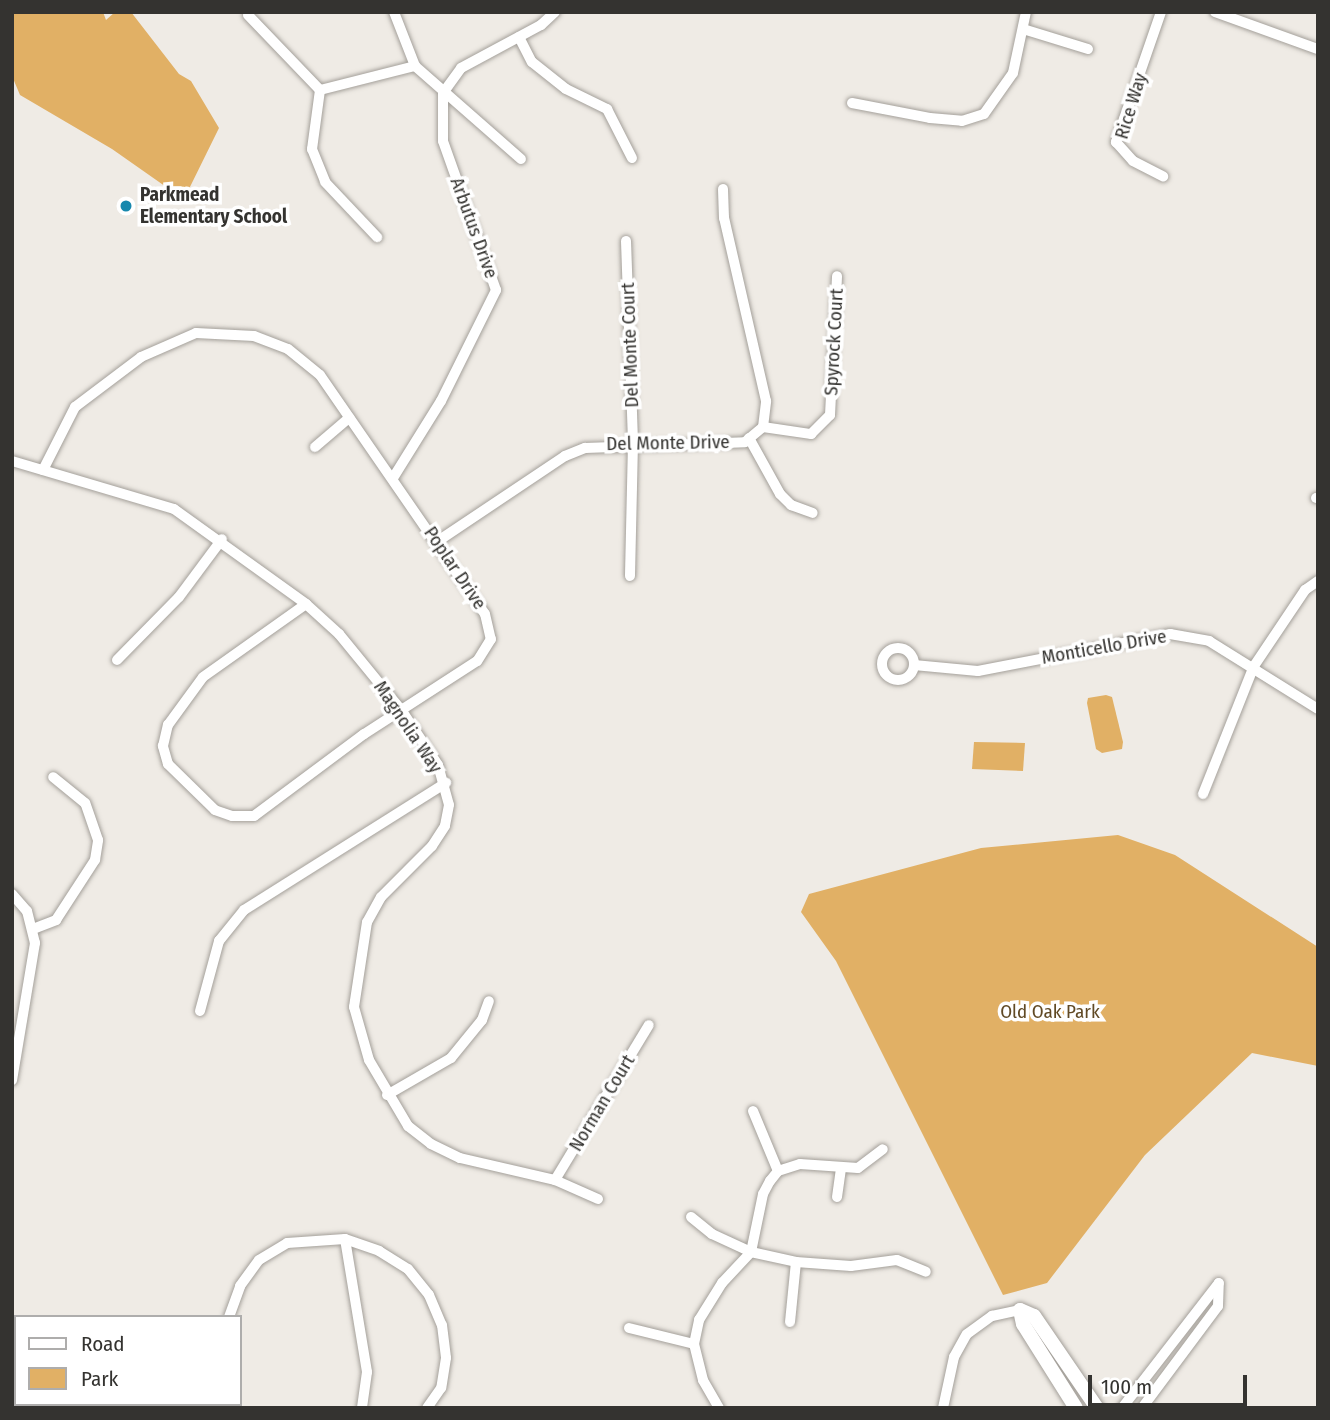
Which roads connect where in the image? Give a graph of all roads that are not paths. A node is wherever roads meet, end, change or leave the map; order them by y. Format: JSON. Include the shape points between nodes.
{"nodes":[{"id":1,"x":394,"y":12,"type":"edge"},
{"id":2,"x":555,"y":12,"type":"edge"},
{"id":3,"x":1026,"y":12,"type":"edge"},
{"id":4,"x":1160,"y":12,"type":"edge"},
{"id":5,"x":1215,"y":12,"type":"edge"},
{"id":6,"x":248,"y":15,"type":"dead end"},
{"id":7,"x":1023,"y":29,"type":"junction"},
{"id":8,"x":519,"y":37,"type":"junction"},
{"id":9,"x":1088,"y":49,"type":"dead end"},
{"id":10,"x":1318,"y":49,"type":"edge"},
{"id":11,"x":415,"y":66,"type":"junction"},
{"id":12,"x":320,"y":90,"type":"junction"},
{"id":13,"x":443,"y":93,"type":"junction"},
{"id":14,"x":852,"y":103,"type":"dead end"},
{"id":15,"x":632,"y":158,"type":"dead end"},
{"id":16,"x":521,"y":159,"type":"dead end"},
{"id":17,"x":1163,"y":176,"type":"dead end"},
{"id":18,"x":723,"y":189,"type":"dead end"},
{"id":19,"x":377,"y":237,"type":"dead end"},
{"id":20,"x":626,"y":241,"type":"dead end"},
{"id":21,"x":837,"y":276,"type":"dead end"},
{"id":22,"x":349,"y":418,"type":"junction"},
{"id":23,"x":763,"y":427,"type":"junction"},
{"id":24,"x":749,"y":438,"type":"junction"},
{"id":25,"x":633,"y":443,"type":"junction"},
{"id":26,"x":315,"y":447,"type":"dead end"},
{"id":27,"x":12,"y":461,"type":"edge"},
{"id":28,"x":43,"y":470,"type":"junction"},
{"id":29,"x":393,"y":478,"type":"junction"},
{"id":30,"x":813,"y":513,"type":"dead end"},
{"id":31,"x":222,"y":539,"type":"junction"},
{"id":32,"x":438,"y":541,"type":"junction"},
{"id":33,"x":630,"y":576,"type":"dead end"},
{"id":34,"x":1318,"y":582,"type":"edge"},
{"id":35,"x":306,"y":604,"type":"junction"},
{"id":36,"x":117,"y":660,"type":"dead end"},
{"id":37,"x":914,"y":665,"type":"dead end"},
{"id":38,"x":1255,"y":666,"type":"junction"},
{"id":39,"x":1318,"y":709,"type":"edge"},
{"id":40,"x":402,"y":711,"type":"junction"},
{"id":41,"x":52,"y":777,"type":"dead end"},
{"id":42,"x":446,"y":783,"type":"junction"},
{"id":43,"x":1203,"y":794,"type":"dead end"},
{"id":44,"x":12,"y":894,"type":"edge"},
{"id":45,"x":33,"y":929,"type":"junction"},
{"id":46,"x":489,"y":1001,"type":"dead end"},
{"id":47,"x":200,"y":1011,"type":"dead end"},
{"id":48,"x":649,"y":1025,"type":"dead end"},
{"id":49,"x":12,"y":1080,"type":"edge"},
{"id":50,"x":387,"y":1095,"type":"junction"},
{"id":51,"x":753,"y":1111,"type":"dead end"},
{"id":52,"x":883,"y":1149,"type":"dead end"},
{"id":53,"x":841,"y":1169,"type":"junction"},
{"id":54,"x":778,"y":1171,"type":"junction"},
{"id":55,"x":555,"y":1181,"type":"junction"},
{"id":56,"x":837,"y":1196,"type":"dead end"},
{"id":57,"x":598,"y":1199,"type":"dead end"},
{"id":58,"x":691,"y":1217,"type":"dead end"},
{"id":59,"x":345,"y":1239,"type":"junction"},
{"id":60,"x":751,"y":1252,"type":"junction"},
{"id":61,"x":796,"y":1262,"type":"junction"},
{"id":62,"x":926,"y":1272,"type":"dead end"},
{"id":63,"x":1020,"y":1310,"type":"junction"},
{"id":64,"x":230,"y":1315,"type":"edge"},
{"id":65,"x":790,"y":1322,"type":"dead end"},
{"id":66,"x":629,"y":1328,"type":"dead end"},
{"id":67,"x":694,"y":1344,"type":"junction"},
{"id":68,"x":944,"y":1406,"type":"edge"},
{"id":69,"x":362,"y":1408,"type":"edge"},
{"id":70,"x":427,"y":1408,"type":"edge"},
{"id":71,"x":719,"y":1408,"type":"edge"},
{"id":72,"x":957,"y":1408,"type":"edge"},
{"id":73,"x":1076,"y":1408,"type":"edge"},
{"id":74,"x":1097,"y":1408,"type":"edge"},
{"id":75,"x":1122,"y":1408,"type":"edge"},
{"id":76,"x":1142,"y":1408,"type":"edge"}],
"edges":[{"from":1,"to":11,"type":"street"},
{"from":2,"to":8,"type":"street"},
{"from":3,"to":7,"type":"street"},
{"from":4,"to":17,"type":"street","name":"Rice Way","via":[[1116,142],[1133,161]]},
{"from":5,"to":10,"type":"street"},
{"from":6,"to":12,"type":"street"},
{"from":7,"to":9,"type":"street"},
{"from":7,"to":14,"type":"street","via":[[1013,73],[984,114],[962,121]]},
{"from":8,"to":13,"type":"street","via":[[461,68]]},
{"from":8,"to":15,"type":"street","via":[[532,62],[566,89],[607,109]]},
{"from":11,"to":12,"type":"street"},
{"from":11,"to":13,"type":"street"},
{"from":12,"to":19,"type":"street","via":[[312,149],[325,182]]},
{"from":13,"to":16,"type":"street"},
{"from":13,"to":29,"type":"street","name":"Arbutus Drive","via":[[443,141],[496,290],[441,401]]},
{"from":18,"to":23,"type":"street","via":[[724,218],[766,401]]},
{"from":20,"to":25,"type":"street","name":"Del Monte Court"},
{"from":21,"to":23,"type":"street","name":"Spyrock Court","via":[[830,415],[811,434]]},
{"from":22,"to":26,"type":"street"},
{"from":22,"to":28,"type":"street","name":"Poplar Drive","via":[[320,375],[288,349],[254,335],[196,333],[162,345],[92,390],[62,427]]},
{"from":22,"to":29,"type":"street","name":"Poplar Drive"},
{"from":23,"to":24,"type":"street","name":"Del Monte Drive"},
{"from":24,"to":25,"type":"street","name":"Del Monte Drive"},
{"from":24,"to":30,"type":"street","via":[[780,494],[790,505]]},
{"from":25,"to":32,"type":"street","name":"Del Monte Drive","via":[[601,444],[565,456]]},
{"from":25,"to":33,"type":"street","name":"Del Monte Court"},
{"from":27,"to":28,"type":"street","name":"Magnolia Way"},
{"from":28,"to":31,"type":"street","name":"Magnolia Way","via":[[174,509]]},
{"from":29,"to":32,"type":"street","name":"Poplar Drive"},
{"from":31,"to":35,"type":"street","name":"Magnolia Way"},
{"from":31,"to":36,"type":"street","via":[[178,597]]},
{"from":32,"to":40,"type":"street","name":"Poplar Drive","via":[[485,614],[491,639],[477,661]]},
{"from":34,"to":38,"type":"street","via":[[1305,590]]},
{"from":35,"to":40,"type":"street","name":"Magnolia Way","via":[[339,634]]},
{"from":35,"to":40,"type":"street","name":"Poplar Drive","via":[[203,677],[169,725],[163,746],[168,764],[215,810],[254,816]]},
{"from":37,"to":38,"type":"street","name":"Monticello Drive","via":[[978,671],[1170,634],[1209,641]]},
{"from":38,"to":39,"type":"street","name":"Monticello Drive"},
{"from":38,"to":43,"type":"street"},
{"from":40,"to":42,"type":"street","name":"Magnolia Way"},
{"from":41,"to":45,"type":"street","via":[[85,803],[98,840],[96,860],[56,920]]},
{"from":42,"to":47,"type":"street","via":[[244,909],[219,941]]},
{"from":42,"to":50,"type":"street","name":"Magnolia Way","via":[[449,805],[445,826],[372,909],[355,981],[359,1032]]},
{"from":44,"to":45,"type":"street","via":[[27,911]]},
{"from":45,"to":49,"type":"street","via":[[35,943]]},
{"from":46,"to":50,"type":"street","via":[[482,1020],[451,1058]]},
{"from":48,"to":55,"type":"street","name":"Norman Court"},
{"from":50,"to":55,"type":"street","name":"Magnolia Way","via":[[408,1126],[431,1144],[460,1158]]},
{"from":51,"to":54,"type":"street"},
{"from":52,"to":53,"type":"street","via":[[858,1168]]},
{"from":53,"to":54,"type":"street","via":[[800,1164]]},
{"from":53,"to":56,"type":"street"},
{"from":54,"to":60,"type":"street","via":[[763,1194]]},
{"from":55,"to":57,"type":"street","name":"Magnolia Way"},
{"from":58,"to":60,"type":"street","via":[[712,1234]]},
{"from":59,"to":64,"type":"street","via":[[286,1243],[259,1259],[240,1286]]},
{"from":59,"to":69,"type":"street","via":[[367,1372]]},
{"from":59,"to":70,"type":"street","via":[[408,1269],[429,1295],[442,1325],[446,1358],[441,1388]]},
{"from":60,"to":61,"type":"street"},
{"from":60,"to":67,"type":"street","via":[[709,1301]]},
{"from":61,"to":62,"type":"street","via":[[851,1266],[897,1260]]},
{"from":61,"to":65,"type":"street"},
{"from":63,"to":68,"type":"street","via":[[992,1316],[967,1334],[954,1357]]},
{"from":63,"to":73,"type":"street","via":[[1023,1324]]},
{"from":63,"to":74,"type":"street","via":[[1034,1316]]},
{"from":66,"to":67,"type":"street"},
{"from":67,"to":71,"type":"street","via":[[703,1380]]},
{"from":68,"to":72,"type":"street"},
{"from":75,"to":76,"type":"street","via":[[1219,1283],[1218,1306]]}]}
